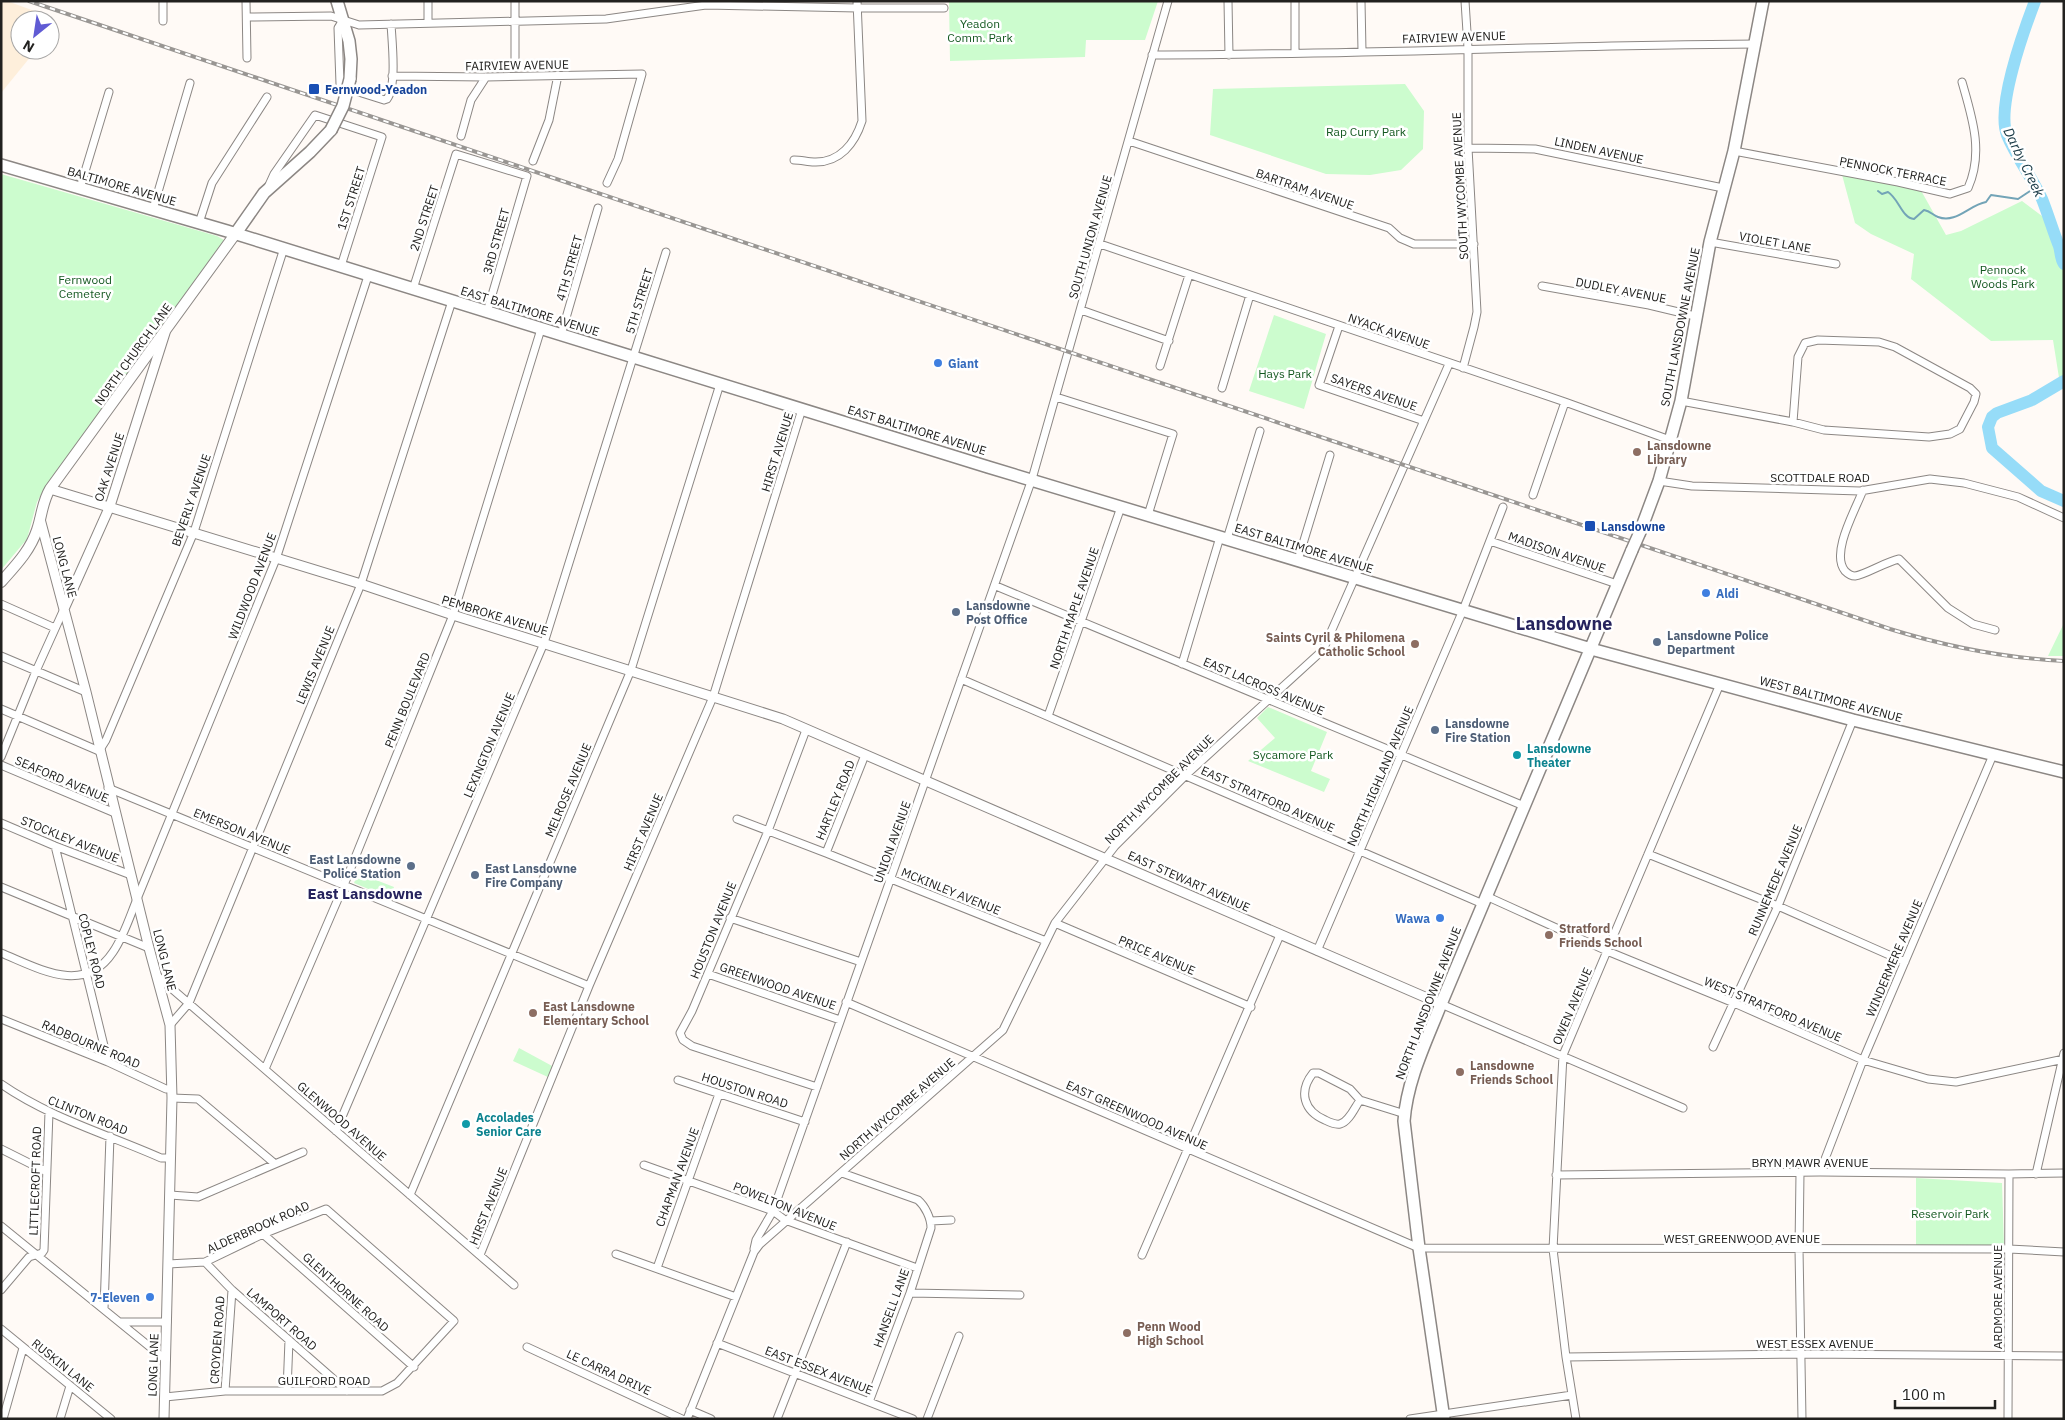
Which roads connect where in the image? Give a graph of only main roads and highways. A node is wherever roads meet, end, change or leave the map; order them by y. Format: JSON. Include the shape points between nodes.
{"nodes":[{"id":1,"x":337,"y":1,"type":"edge"},
{"id":2,"x":1763,"y":1,"type":"edge"},
{"id":3,"x":1,"y":165,"type":"edge"},
{"id":4,"x":236,"y":233,"type":"junction"},
{"id":5,"x":1,"y":582,"type":"edge"},
{"id":6,"x":1591,"y":649,"type":"junction"},
{"id":7,"x":2064,"y":772,"type":"edge"},
{"id":8,"x":1444,"y":1416,"type":"edge"}],
"edges":[{"from":1,"to":4,"type":"main road","bridge":true,"via":[[350,46],[350,79],[343,106],[331,130],[267,190]]},
{"from":2,"to":6,"type":"main road","name":"SOUTH LANSDOWNE AVENUE","bridge":true,"via":[[1734,151],[1710,242],[1681,401],[1659,481]]},
{"from":3,"to":4,"type":"main road","name":"BALTIMORE AVENUE"},
{"from":4,"to":5,"type":"main road","name":"NORTH CHURCH LANE","via":[[50,489],[27,552]]},
{"from":4,"to":6,"type":"main road","name":"EAST BALTIMORE AVENUE","via":[[1032,480]]},
{"from":6,"to":7,"type":"main road","name":"WEST BALTIMORE AVENUE","via":[[1853,720]]},
{"from":6,"to":8,"type":"main road","name":"NORTH LANSDOWNE AVENUE","via":[[1441,1004],[1406,1102],[1419,1248]]}]}
